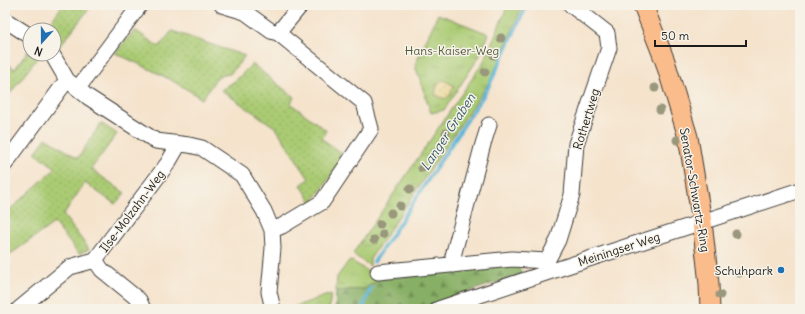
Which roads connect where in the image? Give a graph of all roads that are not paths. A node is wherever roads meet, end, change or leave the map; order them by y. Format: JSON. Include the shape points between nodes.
{"nodes":[{"id":1,"x":140,"y":5,"type":"edge"},
{"id":2,"x":222,"y":5,"type":"edge"},
{"id":3,"x":301,"y":5,"type":"edge"},
{"id":4,"x":571,"y":5,"type":"edge"},
{"id":5,"x":643,"y":5,"type":"edge"},
{"id":6,"x":5,"y":20,"type":"edge"},
{"id":7,"x":22,"y":31,"type":"edge"},
{"id":8,"x":278,"y":33,"type":"junction"},
{"id":9,"x":57,"y":62,"type":"edge"},
{"id":10,"x":72,"y":84,"type":"junction"},
{"id":11,"x":489,"y":126,"type":"dead end"},
{"id":12,"x":179,"y":144,"type":"junction"},
{"id":13,"x":5,"y":164,"type":"edge"},
{"id":14,"x":800,"y":190,"type":"edge"},
{"id":15,"x":702,"y":222,"type":"junction"},
{"id":16,"x":272,"y":230,"type":"junction"},
{"id":17,"x":95,"y":260,"type":"junction"},
{"id":18,"x":454,"y":265,"type":"junction"},
{"id":19,"x":548,"y":266,"type":"junction"},
{"id":20,"x":378,"y":272,"type":"dead end"},
{"id":21,"x":19,"y":309,"type":"edge"},
{"id":22,"x":143,"y":309,"type":"edge"},
{"id":23,"x":273,"y":309,"type":"edge"},
{"id":24,"x":438,"y":309,"type":"edge"},
{"id":25,"x":710,"y":309,"type":"edge"}],
"edges":[{"from":1,"to":10,"type":"street"},
{"from":2,"to":8,"type":"street","via":[[245,12],[271,31]]},
{"from":3,"to":8,"type":"street"},
{"from":4,"to":19,"type":"street","name":"Rothertweg","via":[[607,34],[609,48],[576,144],[572,195]]},
{"from":5,"to":15,"type":"main road","name":"Senator-Schwartz-Ring","via":[[665,61],[688,137]]},
{"from":6,"to":7,"type":"street"},
{"from":8,"to":16,"type":"street","via":[[364,103],[371,129],[322,202]]},
{"from":9,"to":10,"type":"street"},
{"from":10,"to":12,"type":"street","via":[[156,141]]},
{"from":10,"to":13,"type":"street"},
{"from":11,"to":18,"type":"street","via":[[453,256]]},
{"from":12,"to":16,"type":"street","via":[[202,148],[242,175],[264,211]]},
{"from":12,"to":17,"type":"street","name":"Ilse-Molzahn-Weg","via":[[168,163]]},
{"from":14,"to":15,"type":"street","name":"Meiningser Weg"},
{"from":15,"to":19,"type":"street","name":"Meiningser Weg"},
{"from":15,"to":25,"type":"main road","name":"Senator-Schwartz-Ring"},
{"from":16,"to":23,"type":"street","via":[[269,292]]},
{"from":17,"to":21,"type":"street","name":"Ilse-Molzahn-Weg","via":[[70,267]]},
{"from":17,"to":22,"type":"street","via":[[102,270],[139,300]]},
{"from":18,"to":19,"type":"street","name":"Meiningser Weg","via":[[512,259]]},
{"from":18,"to":20,"type":"street","name":"Meiningser Weg"},
{"from":19,"to":24,"type":"street","name":"Meiningser Weg"}]}
